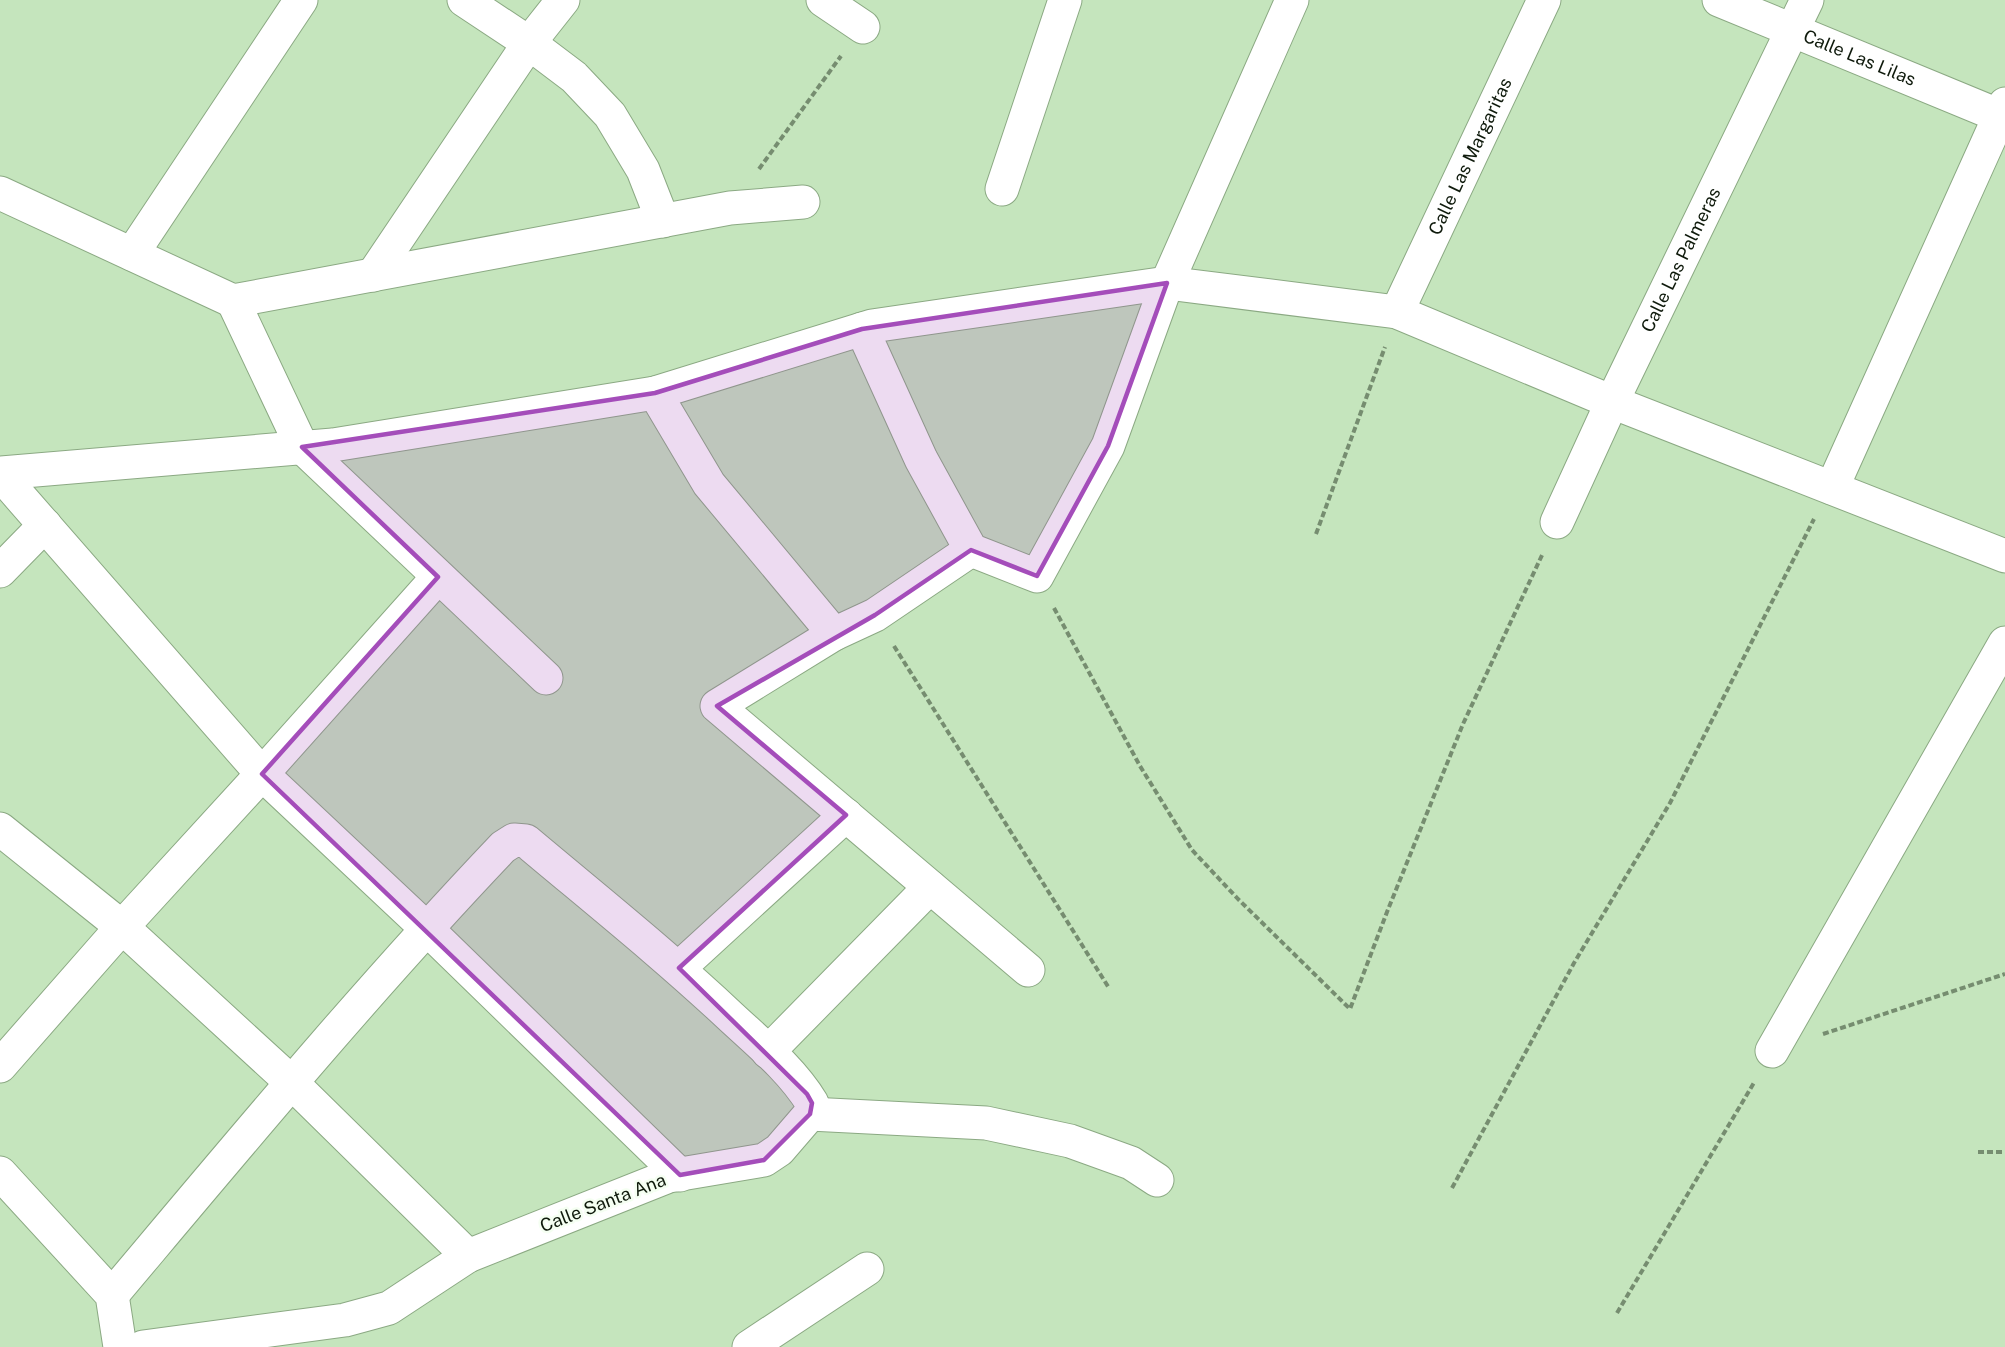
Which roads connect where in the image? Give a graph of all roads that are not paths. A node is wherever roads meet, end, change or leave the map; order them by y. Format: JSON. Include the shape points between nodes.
{"nodes":[{"id":1,"x":301,"y":0,"type":"edge"},
{"id":2,"x":464,"y":0,"type":"edge"},
{"id":3,"x":563,"y":0,"type":"edge"},
{"id":4,"x":823,"y":0,"type":"edge"},
{"id":5,"x":1065,"y":0,"type":"edge"},
{"id":6,"x":1292,"y":0,"type":"edge"},
{"id":7,"x":1545,"y":0,"type":"edge"},
{"id":8,"x":1719,"y":0,"type":"edge"},
{"id":9,"x":1807,"y":0,"type":"edge"},
{"id":10,"x":862,"y":27,"type":"road end"},
{"id":11,"x":1792,"y":30,"type":"junction"},
{"id":12,"x":530,"y":43,"type":"junction"},
{"id":13,"x":2003,"y":112,"type":"edge"},
{"id":14,"x":1002,"y":189,"type":"dead end"},
{"id":15,"x":0,"y":193,"type":"edge"},
{"id":16,"x":803,"y":202,"type":"dead end"},
{"id":17,"x":663,"y":221,"type":"junction"},
{"id":18,"x":132,"y":254,"type":"junction"},
{"id":19,"x":373,"y":275,"type":"junction"},
{"id":20,"x":1167,"y":283,"type":"junction"},
{"id":21,"x":233,"y":301,"type":"junction"},
{"id":22,"x":1397,"y":312,"type":"junction"},
{"id":23,"x":862,"y":329,"type":"junction"},
{"id":24,"x":655,"y":393,"type":"junction"},
{"id":25,"x":1612,"y":402,"type":"junction"},
{"id":26,"x":302,"y":447,"type":"junction"},
{"id":27,"x":0,"y":473,"type":"edge"},
{"id":28,"x":1832,"y":488,"type":"junction"},
{"id":29,"x":1557,"y":522,"type":"dead end"},
{"id":30,"x":45,"y":525,"type":"junction"},
{"id":31,"x":971,"y":550,"type":"junction"},
{"id":32,"x":2005,"y":556,"type":"edge"},
{"id":33,"x":0,"y":571,"type":"edge"},
{"id":34,"x":438,"y":576,"type":"junction"},
{"id":35,"x":834,"y":634,"type":"junction"},
{"id":36,"x":2005,"y":643,"type":"edge"},
{"id":37,"x":546,"y":678,"type":"dead end"},
{"id":38,"x":262,"y":774,"type":"junction"},
{"id":39,"x":846,"y":815,"type":"junction"},
{"id":40,"x":0,"y":829,"type":"edge"},
{"id":41,"x":930,"y":888,"type":"junction"},
{"id":42,"x":122,"y":927,"type":"junction"},
{"id":43,"x":426,"y":927,"type":"junction"},
{"id":44,"x":679,"y":968,"type":"junction"},
{"id":45,"x":1028,"y":970,"type":"dead end"},
{"id":46,"x":1772,"y":1051,"type":"road end"},
{"id":47,"x":768,"y":1052,"type":"junction"},
{"id":48,"x":0,"y":1066,"type":"edge"},
{"id":49,"x":291,"y":1082,"type":"junction"},
{"id":50,"x":810,"y":1114,"type":"junction"},
{"id":51,"x":0,"y":1173,"type":"edge"},
{"id":52,"x":680,"y":1175,"type":"junction"},
{"id":53,"x":1157,"y":1180,"type":"dead end"},
{"id":54,"x":468,"y":1256,"type":"junction"},
{"id":55,"x":867,"y":1269,"type":"dead end"},
{"id":56,"x":112,"y":1295,"type":"junction"},
{"id":57,"x":120,"y":1347,"type":"edge"},
{"id":58,"x":143,"y":1347,"type":"edge"},
{"id":59,"x":749,"y":1347,"type":"edge"}],
"edges":[{"from":1,"to":18,"type":"street"},
{"from":2,"to":12,"type":"street"},
{"from":3,"to":12,"type":"street"},
{"from":4,"to":10,"type":"street"},
{"from":5,"to":14,"type":"street"},
{"from":6,"to":20,"type":"street"},
{"from":7,"to":22,"type":"street","name":"Calle Las Margaritas"},
{"from":8,"to":11,"type":"street","name":"Calle Las Lilas"},
{"from":9,"to":11,"type":"street","name":"Calle Las Palmeras"},
{"from":11,"to":13,"type":"street","name":"Calle Las Lilas"},
{"from":11,"to":25,"type":"street","name":"Calle Las Palmeras"},
{"from":12,"to":17,"type":"street","via":[[574,77],[610,115],[643,170]]},
{"from":12,"to":19,"type":"street"},
{"from":13,"to":28,"type":"street"},
{"from":15,"to":18,"type":"street"},
{"from":16,"to":17,"type":"street","via":[[730,208]]},
{"from":17,"to":19,"type":"street"},
{"from":18,"to":21,"type":"street"},
{"from":19,"to":21,"type":"street"},
{"from":20,"to":22,"type":"street"},
{"from":20,"to":23,"type":"street"},
{"from":20,"to":31,"type":"street","via":[[1108,446],[1037,576]]},
{"from":21,"to":26,"type":"street"},
{"from":22,"to":25,"type":"street"},
{"from":23,"to":24,"type":"street"},
{"from":23,"to":31,"type":"street","via":[[921,459]]},
{"from":24,"to":26,"type":"street"},
{"from":24,"to":35,"type":"street","via":[[709,484]]},
{"from":25,"to":28,"type":"street"},
{"from":25,"to":29,"type":"street","name":"Calle Las Palmeras"},
{"from":26,"to":27,"type":"street"},
{"from":26,"to":34,"type":"street"},
{"from":27,"to":30,"type":"street"},
{"from":28,"to":32,"type":"street"},
{"from":30,"to":33,"type":"street"},
{"from":30,"to":38,"type":"street"},
{"from":31,"to":35,"type":"street","via":[[875,615]]},
{"from":34,"to":37,"type":"street"},
{"from":34,"to":38,"type":"street"},
{"from":35,"to":39,"type":"street","via":[[717,706]]},
{"from":36,"to":46,"type":"street"},
{"from":38,"to":42,"type":"street"},
{"from":38,"to":43,"type":"street"},
{"from":39,"to":41,"type":"street"},
{"from":39,"to":44,"type":"street"},
{"from":40,"to":42,"type":"street"},
{"from":41,"to":45,"type":"street"},
{"from":41,"to":47,"type":"street"},
{"from":42,"to":48,"type":"street"},
{"from":42,"to":49,"type":"street"},
{"from":43,"to":44,"type":"street","via":[[503,847],[514,840],[526,841]]},
{"from":43,"to":49,"type":"street"},
{"from":43,"to":52,"type":"street"},
{"from":44,"to":47,"type":"street"},
{"from":47,"to":50,"type":"street","via":[[807,1094],[812,1103]]},
{"from":49,"to":54,"type":"street"},
{"from":49,"to":56,"type":"street"},
{"from":50,"to":52,"type":"street","name":"Calle Santa Ana","via":[[779,1150],[764,1160]]},
{"from":50,"to":53,"type":"street","via":[[986,1123],[1070,1141],[1131,1163]]},
{"from":51,"to":56,"type":"street"},
{"from":52,"to":54,"type":"street","name":"Calle Santa Ana"},
{"from":54,"to":58,"type":"street","name":"Calle Santa Ana","via":[[389,1308],[345,1320]]},
{"from":55,"to":59,"type":"street"},
{"from":56,"to":57,"type":"street"}]}
